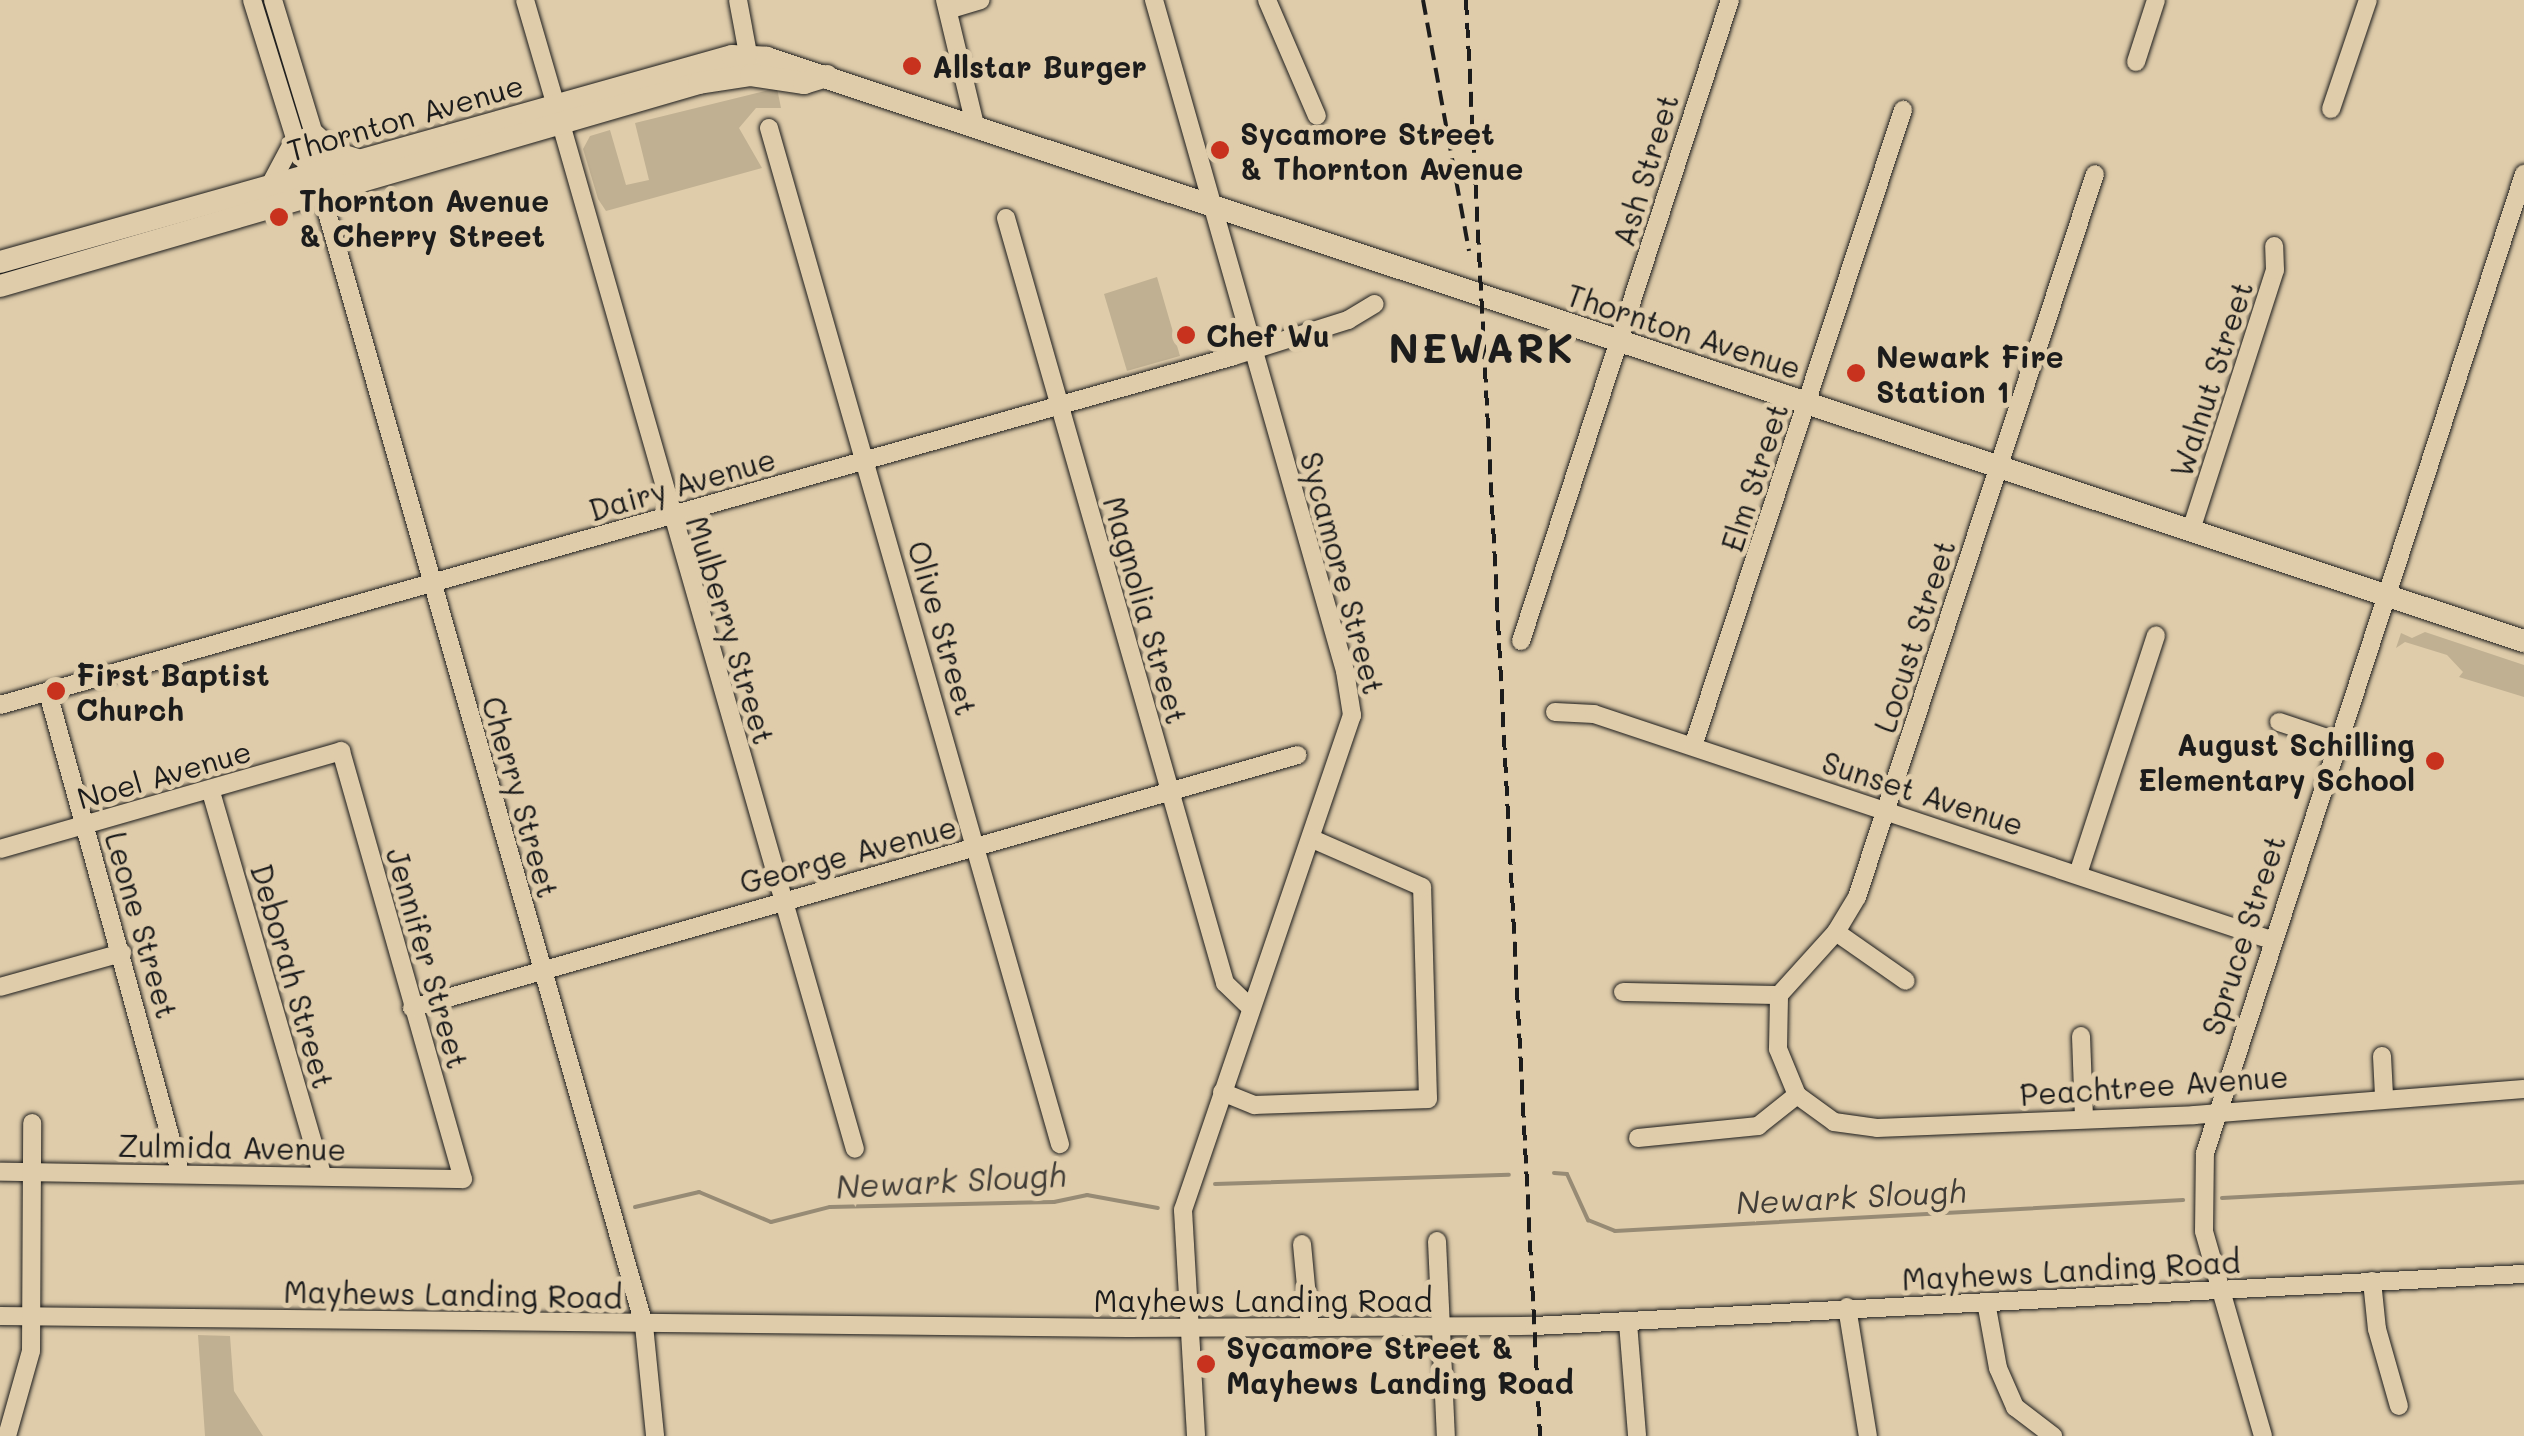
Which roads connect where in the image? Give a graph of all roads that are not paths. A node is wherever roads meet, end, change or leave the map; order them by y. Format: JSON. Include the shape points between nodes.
{"nodes":[{"id":1,"x":525,"y":0,"type":"edge"},
{"id":2,"x":738,"y":0,"type":"edge"},
{"id":3,"x":981,"y":0,"type":"edge"},
{"id":4,"x":1154,"y":0,"type":"edge"},
{"id":5,"x":1267,"y":0,"type":"edge"},
{"id":6,"x":1730,"y":0,"type":"edge"},
{"id":7,"x":2156,"y":0,"type":"edge"},
{"id":8,"x":2368,"y":0,"type":"edge"},
{"id":9,"x":274,"y":3,"type":"edge"},
{"id":10,"x":946,"y":5,"type":"edge"},
{"id":11,"x":254,"y":6,"type":"edge"},
{"id":12,"x":2136,"y":62,"type":"dead end"},
{"id":13,"x":751,"y":66,"type":"junction"},
{"id":14,"x":2331,"y":109,"type":"dead end"},
{"id":15,"x":1903,"y":110,"type":"dead end"},
{"id":16,"x":558,"y":115,"type":"junction"},
{"id":17,"x":1318,"y":116,"type":"dead end"},
{"id":18,"x":975,"y":125,"type":"junction"},
{"id":19,"x":770,"y":128,"type":"dead end"},
{"id":20,"x":313,"y":131,"type":"junction"},
{"id":21,"x":295,"y":138,"type":"junction"},
{"id":22,"x":366,"y":160,"type":"junction"},
{"id":23,"x":2095,"y":174,"type":"dead end"},
{"id":24,"x":2524,"y":174,"type":"edge"},
{"id":25,"x":270,"y":185,"type":"junction"},
{"id":26,"x":320,"y":185,"type":"junction"},
{"id":27,"x":1213,"y":205,"type":"junction"},
{"id":28,"x":1006,"y":218,"type":"dead end"},
{"id":29,"x":2274,"y":246,"type":"dead end"},
{"id":30,"x":0,"y":262,"type":"edge"},
{"id":31,"x":0,"y":286,"type":"edge"},
{"id":32,"x":1374,"y":304,"type":"dead end"},
{"id":33,"x":1619,"y":340,"type":"junction"},
{"id":34,"x":1254,"y":349,"type":"junction"},
{"id":35,"x":1807,"y":404,"type":"junction"},
{"id":36,"x":1058,"y":405,"type":"junction"},
{"id":37,"x":863,"y":459,"type":"junction"},
{"id":38,"x":1999,"y":467,"type":"junction"},
{"id":39,"x":668,"y":516,"type":"junction"},
{"id":40,"x":2191,"y":530,"type":"junction"},
{"id":41,"x":434,"y":586,"type":"junction"},
{"id":42,"x":2384,"y":596,"type":"junction"},
{"id":43,"x":2156,"y":635,"type":"dead end"},
{"id":44,"x":1521,"y":641,"type":"dead end"},
{"id":45,"x":2524,"y":641,"type":"edge"},
{"id":46,"x":48,"y":693,"type":"junction"},
{"id":47,"x":0,"y":705,"type":"edge"},
{"id":48,"x":1555,"y":712,"type":"dead end"},
{"id":49,"x":2280,"y":722,"type":"dead end"},
{"id":50,"x":2336,"y":740,"type":"junction"},
{"id":51,"x":1693,"y":746,"type":"junction"},
{"id":52,"x":341,"y":750,"type":"joint"},
{"id":53,"x":1298,"y":754,"type":"dead end"},
{"id":54,"x":1169,"y":788,"type":"junction"},
{"id":55,"x":212,"y":792,"type":"junction"},
{"id":56,"x":1885,"y":810,"type":"junction"},
{"id":57,"x":85,"y":824,"type":"junction"},
{"id":58,"x":1312,"y":839,"type":"junction"},
{"id":59,"x":976,"y":848,"type":"junction"},
{"id":60,"x":0,"y":849,"type":"edge"},
{"id":61,"x":2078,"y":874,"type":"junction"},
{"id":62,"x":780,"y":899,"type":"junction"},
{"id":63,"x":1836,"y":932,"type":"junction"},
{"id":64,"x":2271,"y":940,"type":"junction"},
{"id":65,"x":122,"y":953,"type":"junction"},
{"id":66,"x":540,"y":969,"type":"junction"},
{"id":67,"x":1906,"y":982,"type":"dead end"},
{"id":68,"x":0,"y":986,"type":"edge"},
{"id":69,"x":1623,"y":992,"type":"dead end"},
{"id":70,"x":1778,"y":995,"type":"junction"},
{"id":71,"x":1250,"y":1007,"type":"junction"},
{"id":72,"x":412,"y":1008,"type":"junction"},
{"id":73,"x":2081,"y":1036,"type":"dead end"},
{"id":74,"x":2382,"y":1056,"type":"dead end"},
{"id":75,"x":2524,"y":1089,"type":"edge"},
{"id":76,"x":1222,"y":1092,"type":"junction"},
{"id":77,"x":1797,"y":1096,"type":"junction"},
{"id":78,"x":2384,"y":1096,"type":"junction"},
{"id":79,"x":2214,"y":1114,"type":"junction"},
{"id":80,"x":2084,"y":1118,"type":"junction"},
{"id":81,"x":32,"y":1122,"type":"dead end"},
{"id":82,"x":1638,"y":1138,"type":"dead end"},
{"id":83,"x":1060,"y":1144,"type":"dead end"},
{"id":84,"x":854,"y":1149,"type":"dead end"},
{"id":85,"x":0,"y":1172,"type":"edge"},
{"id":86,"x":33,"y":1172,"type":"junction"},
{"id":87,"x":180,"y":1173,"type":"junction"},
{"id":88,"x":322,"y":1176,"type":"junction"},
{"id":89,"x":462,"y":1179,"type":"joint"},
{"id":90,"x":1436,"y":1241,"type":"dead end"},
{"id":91,"x":1302,"y":1244,"type":"dead end"},
{"id":92,"x":2524,"y":1274,"type":"edge"},
{"id":93,"x":2372,"y":1281,"type":"junction"},
{"id":94,"x":2219,"y":1292,"type":"junction"},
{"id":95,"x":1986,"y":1302,"type":"junction"},
{"id":96,"x":1847,"y":1308,"type":"junction"},
{"id":97,"x":0,"y":1316,"type":"edge"},
{"id":98,"x":33,"y":1318,"type":"junction"},
{"id":99,"x":1628,"y":1323,"type":"junction"},
{"id":100,"x":644,"y":1325,"type":"junction"},
{"id":101,"x":1436,"y":1326,"type":"junction"},
{"id":102,"x":1190,"y":1328,"type":"junction"},
{"id":103,"x":1310,"y":1328,"type":"junction"},
{"id":104,"x":2400,"y":1406,"type":"dead end"},
{"id":105,"x":7,"y":1436,"type":"edge"},
{"id":106,"x":655,"y":1436,"type":"edge"},
{"id":107,"x":1196,"y":1436,"type":"edge"},
{"id":108,"x":1446,"y":1436,"type":"edge"},
{"id":109,"x":1637,"y":1436,"type":"edge"},
{"id":110,"x":1868,"y":1436,"type":"edge"},
{"id":111,"x":2053,"y":1436,"type":"edge"},
{"id":112,"x":2263,"y":1436,"type":"edge"}],
"edges":[{"from":1,"to":16,"type":"street","name":"Mulberry Street"},
{"from":2,"to":13,"type":"street"},
{"from":3,"to":10,"type":"street"},
{"from":4,"to":27,"type":"street","name":"Sycamore Street"},
{"from":5,"to":17,"type":"street"},
{"from":6,"to":33,"type":"street","name":"Ash Street"},
{"from":7,"to":12,"type":"street"},
{"from":8,"to":14,"type":"street"},
{"from":9,"to":11,"type":"street"},
{"from":9,"to":20,"type":"street","name":"Cherry Street"},
{"from":10,"to":18,"type":"street"},
{"from":11,"to":21,"type":"street","name":"Cherry Street"},
{"from":13,"to":16,"type":"main road","name":"Thornton Avenue"},
{"from":13,"to":18,"type":"main road","name":"Thornton Avenue","via":[[826,76]]},
{"from":15,"to":35,"type":"street","name":"Elm Street"},
{"from":16,"to":22,"type":"main road","name":"Thornton Avenue"},
{"from":16,"to":26,"type":"main road","name":"Thornton Avenue"},
{"from":16,"to":39,"type":"street","name":"Mulberry Street"},
{"from":18,"to":27,"type":"main road","name":"Thornton Avenue"},
{"from":19,"to":37,"type":"street","name":"Olive Street"},
{"from":20,"to":22,"type":"street","via":[[334,151]]},
{"from":20,"to":26,"type":"street","name":"Cherry Street"},
{"from":21,"to":25,"type":"street"},
{"from":21,"to":26,"type":"street","name":"Cherry Street"},
{"from":22,"to":26,"type":"main road","name":"Thornton Avenue"},
{"from":23,"to":38,"type":"street","name":"Locust Street"},
{"from":24,"to":42,"type":"street","name":"Spruce Street"},
{"from":25,"to":26,"type":"main road","name":"Thornton Avenue"},
{"from":25,"to":30,"type":"main road","name":"Thornton Avenue"},
{"from":26,"to":31,"type":"main road","name":"Thornton Avenue"},
{"from":26,"to":41,"type":"street","name":"Cherry Street"},
{"from":27,"to":33,"type":"main road","name":"Thornton Avenue"},
{"from":27,"to":34,"type":"street","name":"Sycamore Street"},
{"from":28,"to":36,"type":"street","name":"Magnolia Street"},
{"from":29,"to":40,"type":"street","name":"Walnut Street","via":[[2275,270]]},
{"from":32,"to":34,"type":"street","name":"Dairy Avenue","via":[[1348,320]]},
{"from":33,"to":35,"type":"main road","name":"Thornton Avenue"},
{"from":33,"to":44,"type":"street","name":"Ash Street"},
{"from":34,"to":36,"type":"street","name":"Dairy Avenue"},
{"from":34,"to":58,"type":"street","name":"Sycamore Street","via":[[1352,716]]},
{"from":35,"to":38,"type":"main road","name":"Thornton Avenue"},
{"from":35,"to":51,"type":"street","name":"Elm Street"},
{"from":36,"to":37,"type":"street","name":"Dairy Avenue"},
{"from":36,"to":54,"type":"street","name":"Magnolia Street"},
{"from":37,"to":39,"type":"street","name":"Dairy Avenue"},
{"from":37,"to":59,"type":"street","name":"Olive Street"},
{"from":38,"to":40,"type":"main road","name":"Thornton Avenue"},
{"from":38,"to":56,"type":"street","name":"Locust Street"},
{"from":39,"to":41,"type":"street","name":"Dairy Avenue"},
{"from":39,"to":62,"type":"street","name":"Mulberry Street"},
{"from":40,"to":42,"type":"main road","name":"Thornton Avenue"},
{"from":41,"to":46,"type":"street","name":"Dairy Avenue"},
{"from":41,"to":66,"type":"street","name":"Cherry Street"},
{"from":42,"to":45,"type":"main road","name":"Thornton Avenue"},
{"from":42,"to":50,"type":"street","name":"Spruce Street"},
{"from":43,"to":61,"type":"street"},
{"from":46,"to":47,"type":"street","name":"Dairy Avenue"},
{"from":46,"to":57,"type":"street","name":"Leone Street"},
{"from":48,"to":51,"type":"street","name":"Sunset Avenue","via":[[1594,714]]},
{"from":49,"to":50,"type":"street"},
{"from":50,"to":64,"type":"street","name":"Spruce Street"},
{"from":51,"to":56,"type":"street","name":"Sunset Avenue"},
{"from":52,"to":55,"type":"street","name":"Noel Avenue"},
{"from":52,"to":72,"type":"street","name":"Jennifer Street"},
{"from":53,"to":54,"type":"street","name":"George Avenue"},
{"from":54,"to":59,"type":"street","name":"George Avenue"},
{"from":54,"to":71,"type":"street","name":"Magnolia Street","via":[[1224,982]]},
{"from":55,"to":57,"type":"street","name":"Noel Avenue"},
{"from":55,"to":88,"type":"street","name":"Deborah Street"},
{"from":56,"to":61,"type":"street","name":"Sunset Avenue"},
{"from":56,"to":63,"type":"street","name":"Locust Street","via":[[1857,898]]},
{"from":57,"to":60,"type":"street","name":"Noel Avenue"},
{"from":57,"to":65,"type":"street","name":"Leone Street"},
{"from":58,"to":71,"type":"street","name":"Sycamore Street"},
{"from":58,"to":76,"type":"street","via":[[1422,887],[1428,1099],[1255,1105]]},
{"from":59,"to":62,"type":"street","name":"George Avenue"},
{"from":59,"to":83,"type":"street","name":"Olive Street"},
{"from":61,"to":64,"type":"street","name":"Sunset Avenue"},
{"from":62,"to":66,"type":"street","name":"George Avenue"},
{"from":62,"to":84,"type":"street","name":"Mulberry Street"},
{"from":63,"to":67,"type":"street"},
{"from":63,"to":70,"type":"street","name":"Locust Street"},
{"from":64,"to":79,"type":"street","name":"Spruce Street"},
{"from":65,"to":68,"type":"street"},
{"from":65,"to":87,"type":"street","name":"Leone Street"},
{"from":66,"to":72,"type":"street","name":"George Avenue"},
{"from":66,"to":100,"type":"street","name":"Cherry Street"},
{"from":69,"to":70,"type":"street"},
{"from":70,"to":77,"type":"street","via":[[1778,1049]]},
{"from":71,"to":76,"type":"street","name":"Sycamore Street"},
{"from":72,"to":89,"type":"street","name":"Jennifer Street"},
{"from":73,"to":80,"type":"street"},
{"from":74,"to":78,"type":"street"},
{"from":75,"to":78,"type":"street","name":"Peachtree Avenue"},
{"from":76,"to":102,"type":"street","name":"Sycamore Street","via":[[1183,1210]]},
{"from":77,"to":80,"type":"street","name":"Peachtree Avenue","via":[[1834,1122],[1877,1128]]},
{"from":77,"to":82,"type":"street","via":[[1758,1126]]},
{"from":78,"to":79,"type":"street","name":"Peachtree Avenue"},
{"from":79,"to":80,"type":"street","name":"Peachtree Avenue"},
{"from":79,"to":94,"type":"street","name":"Spruce Street","via":[[2202,1188]]},
{"from":81,"to":86,"type":"street"},
{"from":85,"to":86,"type":"street","name":"Zulmida Avenue"},
{"from":86,"to":87,"type":"street","name":"Zulmida Avenue"},
{"from":86,"to":98,"type":"street"},
{"from":87,"to":88,"type":"street","name":"Zulmida Avenue"},
{"from":88,"to":89,"type":"street","name":"Zulmida Avenue"},
{"from":90,"to":101,"type":"street"},
{"from":91,"to":103,"type":"street"},
{"from":92,"to":93,"type":"street","name":"Mayhews Landing Road"},
{"from":93,"to":94,"type":"street","name":"Mayhews Landing Road"},
{"from":93,"to":104,"type":"street","via":[[2377,1329]]},
{"from":94,"to":95,"type":"street","name":"Mayhews Landing Road"},
{"from":94,"to":112,"type":"street","name":"Spruce Street"},
{"from":95,"to":96,"type":"street","name":"Mayhews Landing Road"},
{"from":95,"to":111,"type":"street","via":[[1998,1368],[2015,1407]]},
{"from":96,"to":99,"type":"street","name":"Mayhews Landing Road"},
{"from":96,"to":110,"type":"street"},
{"from":97,"to":98,"type":"street","name":"Mayhews Landing Road"},
{"from":98,"to":100,"type":"street","name":"Mayhews Landing Road"},
{"from":98,"to":105,"type":"street","via":[[29,1366]]},
{"from":99,"to":101,"type":"street","name":"Mayhews Landing Road"},
{"from":99,"to":109,"type":"street"},
{"from":100,"to":102,"type":"street","name":"Mayhews Landing Road"},
{"from":100,"to":106,"type":"street","name":"Cherry Street"},
{"from":101,"to":103,"type":"street","name":"Mayhews Landing Road"},
{"from":101,"to":108,"type":"street"},
{"from":102,"to":103,"type":"street","name":"Mayhews Landing Road"},
{"from":102,"to":107,"type":"street","name":"Sycamore Street"}]}
